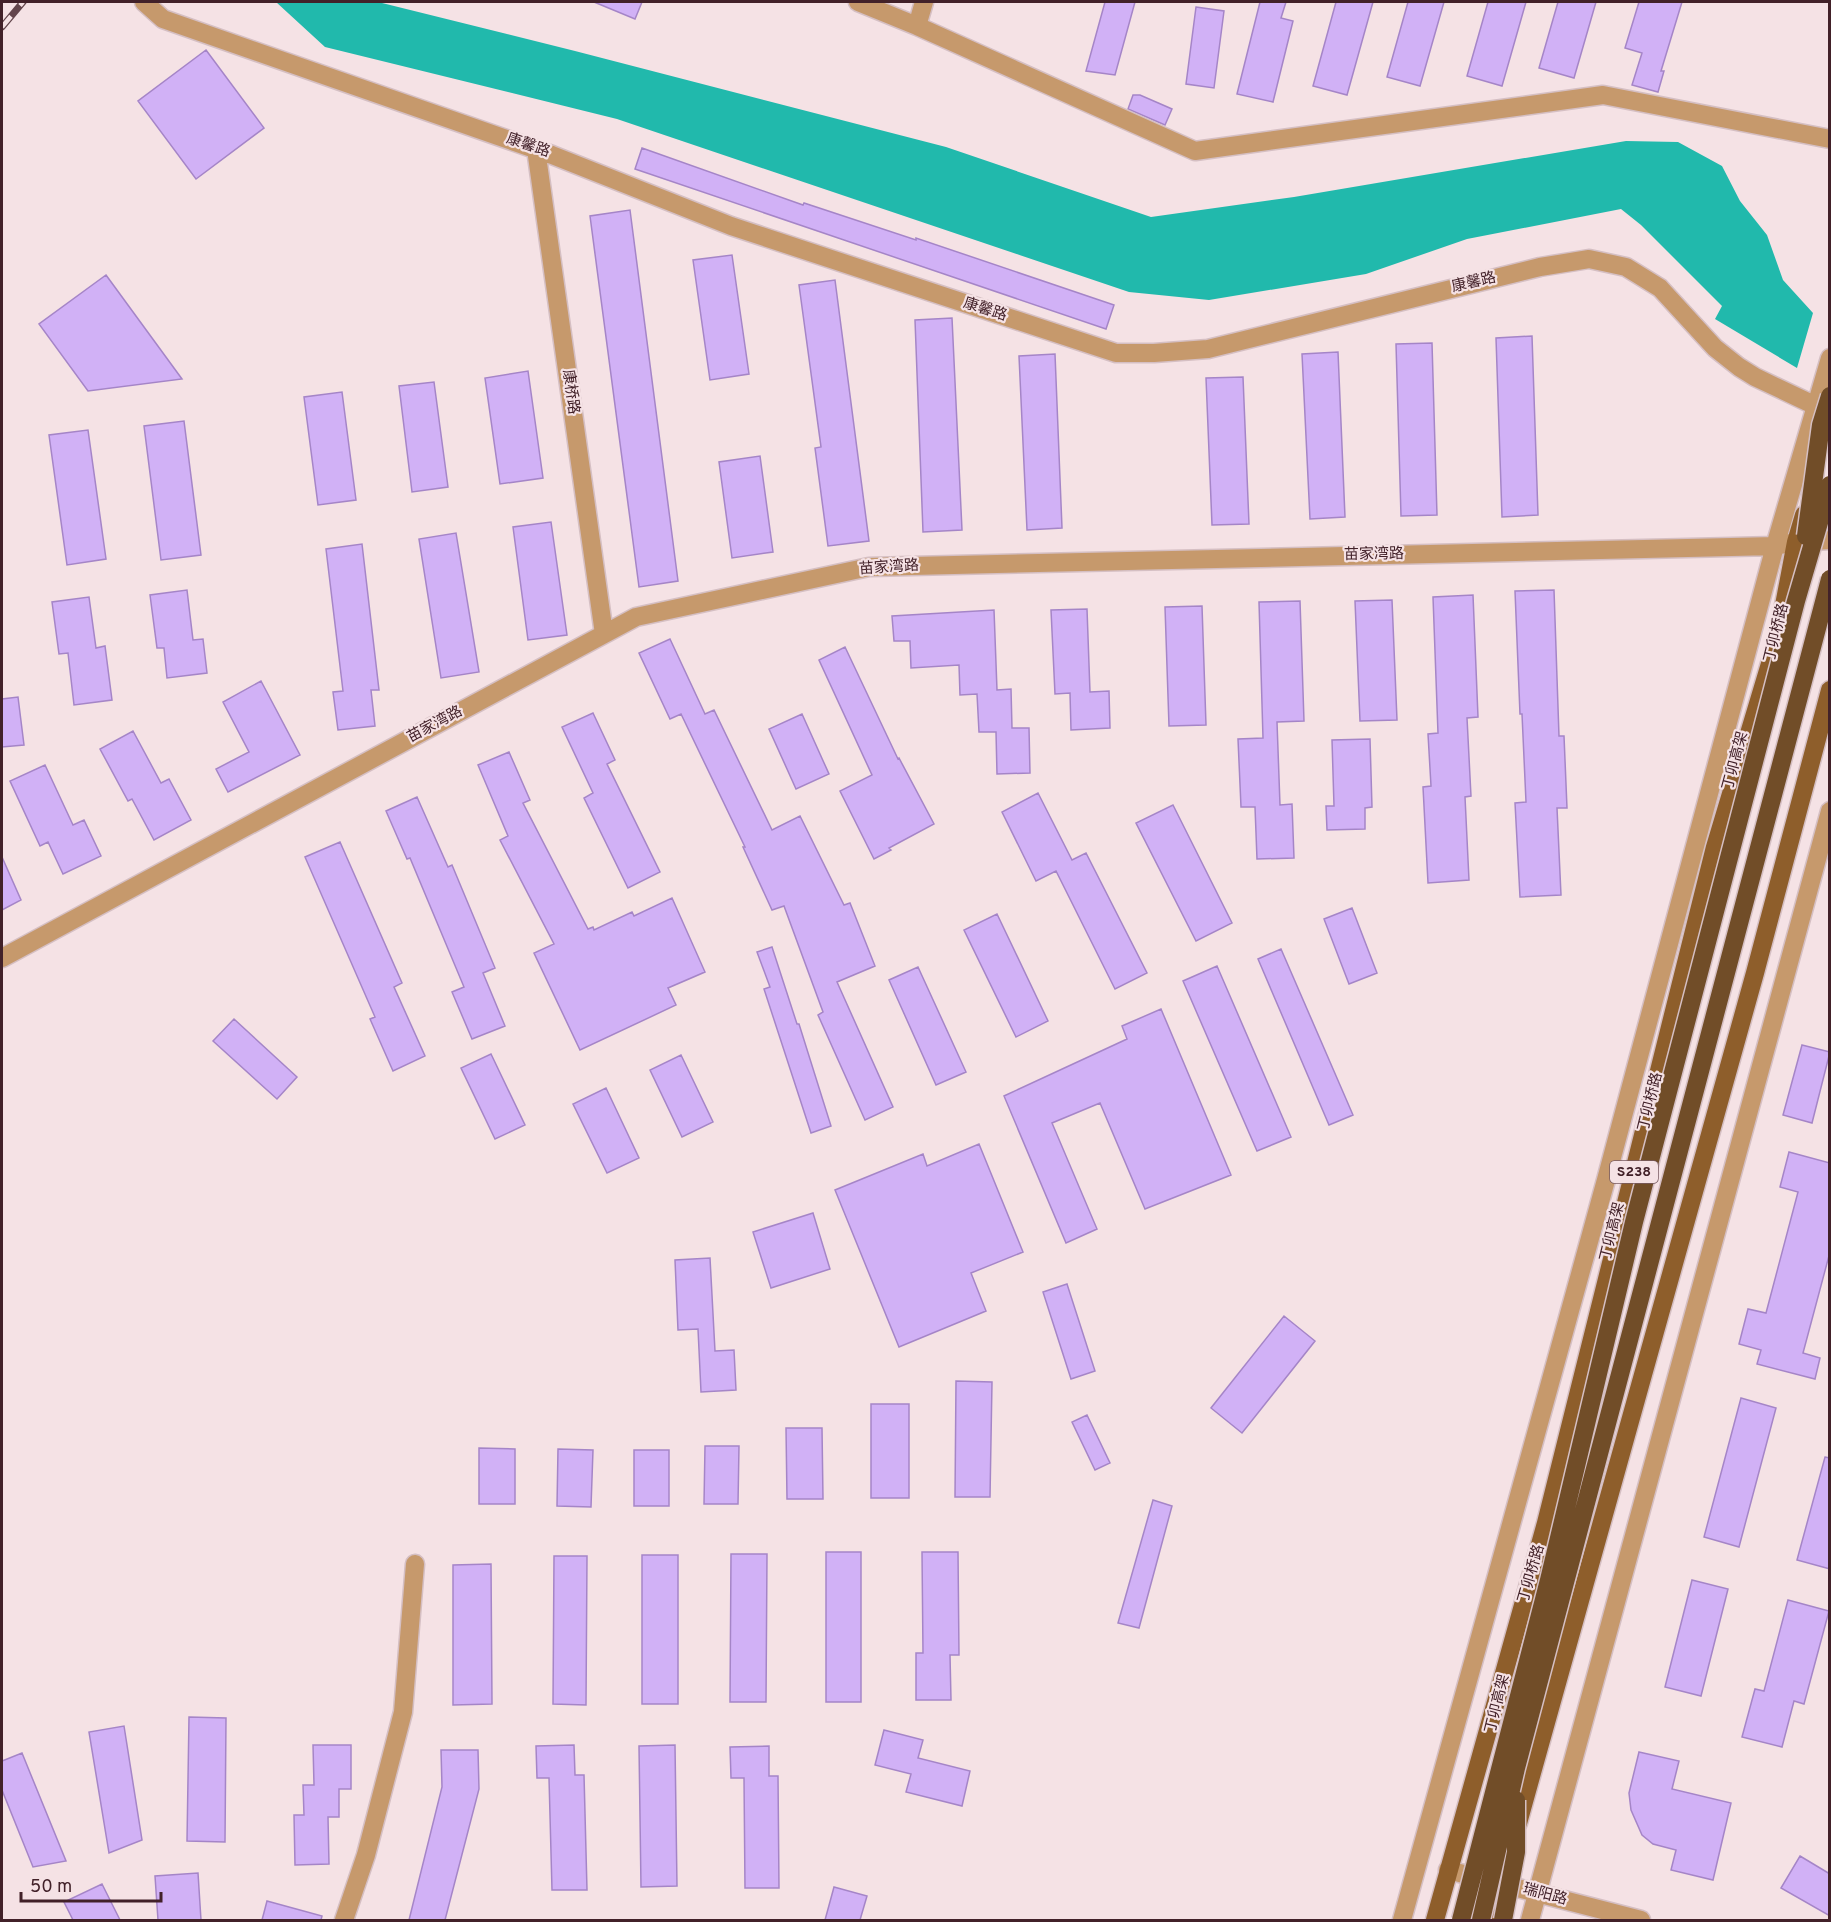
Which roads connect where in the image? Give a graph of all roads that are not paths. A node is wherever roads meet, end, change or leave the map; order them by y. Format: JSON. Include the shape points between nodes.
{"nodes":[{"id":1,"x":144,"y":2,"type":"edge"},
{"id":2,"x":858,"y":2,"type":"edge"},
{"id":3,"x":924,"y":2,"type":"edge"},
{"id":4,"x":917,"y":26,"type":"junction"},
{"id":5,"x":1830,"y":139,"type":"edge"},
{"id":6,"x":536,"y":149,"type":"junction"},
{"id":7,"x":1830,"y":358,"type":"edge"},
{"id":8,"x":1823,"y":401,"type":"edge"},
{"id":9,"x":1830,"y":424,"type":"edge"},
{"id":10,"x":1830,"y":485,"type":"edge"},
{"id":11,"x":1830,"y":540,"type":"edge"},
{"id":12,"x":1796,"y":542,"type":"junction"},
{"id":13,"x":1775,"y":546,"type":"junction"},
{"id":14,"x":1830,"y":579,"type":"edge"},
{"id":15,"x":1796,"y":601,"type":"junction"},
{"id":16,"x":604,"y":634,"type":"junction"},
{"id":17,"x":1830,"y":690,"type":"edge"},
{"id":18,"x":1830,"y":811,"type":"edge"},
{"id":19,"x":2,"y":958,"type":"edge"},
{"id":20,"x":415,"y":1564,"type":"dead end"},
{"id":21,"x":1516,"y":1768,"type":"junction"},
{"id":22,"x":1448,"y":1870,"type":"junction"},
{"id":23,"x":1501,"y":1882,"type":"junction"},
{"id":24,"x":1537,"y":1893,"type":"junction"},
{"id":25,"x":344,"y":1920,"type":"edge"},
{"id":26,"x":1402,"y":1920,"type":"edge"},
{"id":27,"x":1435,"y":1920,"type":"edge"},
{"id":28,"x":1461,"y":1920,"type":"edge"},
{"id":29,"x":1481,"y":1920,"type":"edge"},
{"id":30,"x":1492,"y":1920,"type":"edge"},
{"id":31,"x":1503,"y":1920,"type":"edge"},
{"id":32,"x":1530,"y":1920,"type":"edge"},
{"id":33,"x":1641,"y":1920,"type":"edge"}],
"edges":[{"from":1,"to":6,"type":"street","name":"康馨路","via":[[163,19]]},
{"from":2,"to":4,"type":"street"},
{"from":3,"to":4,"type":"street"},
{"from":4,"to":5,"type":"street","via":[[1195,151],[1603,95]]},
{"from":6,"to":8,"type":"street","name":"康馨路","via":[[731,226],[1116,353],[1208,349],[1529,269],[1589,259],[1626,267],[1660,288],[1715,348],[1755,377]]},
{"from":6,"to":16,"type":"street","name":"康桥路"},
{"from":7,"to":8,"type":"street"},
{"from":8,"to":13,"type":"street"},
{"from":8,"to":15,"type":"highway","bridge":true},
{"from":9,"to":12,"type":"main road","name":"丁卯桥路","number":"S238"},
{"from":10,"to":15,"type":"highway","name":"丁卯高架","number":"S238","bridge":true},
{"from":11,"to":12,"type":"street","name":"苗家湾路"},
{"from":12,"to":13,"type":"street","name":"苗家湾路"},
{"from":12,"to":22,"type":"main road","name":"丁卯桥路","number":"S238","via":[[1778,637],[1712,858],[1546,1523]]},
{"from":13,"to":16,"type":"street","name":"苗家湾路","via":[[869,567],[636,617]]},
{"from":13,"to":26,"type":"street","via":[[1606,1180]]},
{"from":14,"to":21,"type":"highway","number":"S238","bridge":true},
{"from":15,"to":28,"type":"highway","name":"丁卯高架","number":"S238","bridge":true,"via":[[1634,1222],[1549,1580]]},
{"from":16,"to":19,"type":"street","name":"苗家湾路"},
{"from":17,"to":23,"type":"main road","via":[[1749,996]]},
{"from":18,"to":24,"type":"street"},
{"from":20,"to":25,"type":"street","via":[[403,1712],[366,1855]]},
{"from":21,"to":29,"type":"highway","number":"S238","bridge":true},
{"from":21,"to":31,"type":"highway","bridge":true,"via":[[1516,1852]]},
{"from":22,"to":23,"type":"street","name":"瑞阳路"},
{"from":22,"to":27,"type":"main road","name":"丁卯桥路","number":"S238"},
{"from":23,"to":24,"type":"street","name":"瑞阳路"},
{"from":23,"to":30,"type":"main road"},
{"from":24,"to":32,"type":"street"},
{"from":24,"to":33,"type":"street","name":"瑞阳路"}]}
